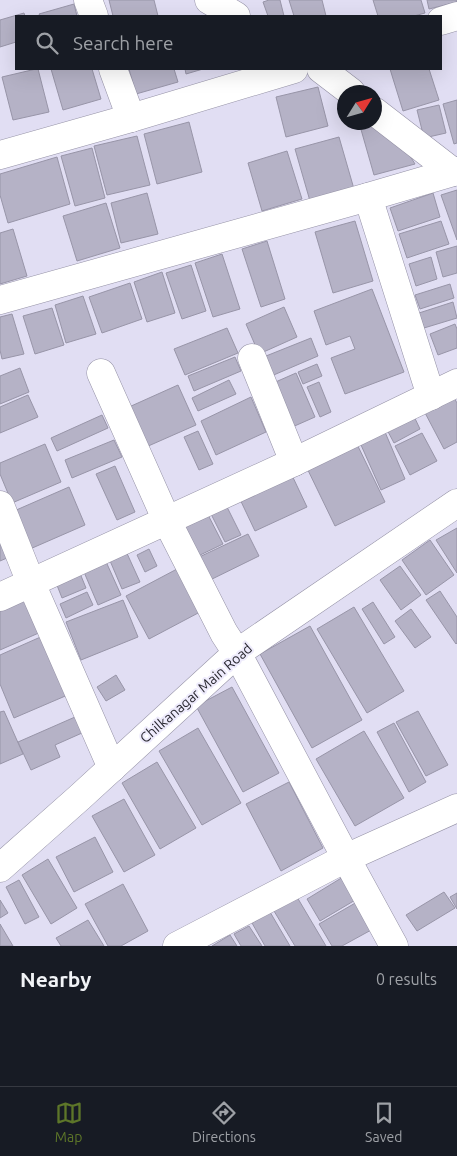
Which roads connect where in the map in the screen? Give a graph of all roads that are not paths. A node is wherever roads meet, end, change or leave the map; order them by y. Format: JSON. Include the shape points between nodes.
{"nodes":[{"id":1,"x":88,"y":0,"type":"edge"},
{"id":2,"x":209,"y":0,"type":"edge"},
{"id":3,"x":94,"y":15,"type":"edge"},
{"id":4,"x":234,"y":15,"type":"edge"},
{"id":5,"x":457,"y":16,"type":"edge"},
{"id":6,"x":442,"y":21,"type":"edge"},
{"id":7,"x":113,"y":70,"type":"edge"},
{"id":8,"x":291,"y":70,"type":"edge"},
{"id":9,"x":322,"y":70,"type":"edge"},
{"id":10,"x":342,"y":85,"type":"edge"},
{"id":11,"x":382,"y":116,"type":"edge"},
{"id":12,"x":131,"y":118,"type":"junction"},
{"id":13,"x":1,"y":152,"type":"edge"},
{"id":14,"x":455,"y":171,"type":"edge"},
{"id":15,"x":368,"y":197,"type":"junction"},
{"id":16,"x":0,"y":300,"type":"edge"},
{"id":17,"x":252,"y":358,"type":"dead end"},
{"id":18,"x":101,"y":373,"type":"dead end"},
{"id":19,"x":457,"y":383,"type":"edge"},
{"id":20,"x":430,"y":396,"type":"junction"},
{"id":21,"x":294,"y":462,"type":"junction"},
{"id":22,"x":457,"y":503,"type":"edge"},
{"id":23,"x":0,"y":505,"type":"edge"},
{"id":24,"x":167,"y":521,"type":"junction"},
{"id":25,"x":31,"y":583,"type":"junction"},
{"id":26,"x":0,"y":596,"type":"edge"},
{"id":27,"x":237,"y":653,"type":"junction"},
{"id":28,"x":112,"y":768,"type":"junction"},
{"id":29,"x":457,"y":808,"type":"edge"},
{"id":30,"x":346,"y":858,"type":"junction"},
{"id":31,"x":0,"y":868,"type":"edge"},
{"id":32,"x":177,"y":946,"type":"edge"},
{"id":33,"x":394,"y":946,"type":"edge"}],
"edges":[{"from":1,"to":3,"type":"street"},
{"from":2,"to":4,"type":"street"},
{"from":5,"to":6,"type":"street"},
{"from":7,"to":12,"type":"street"},
{"from":8,"to":12,"type":"street"},
{"from":9,"to":10,"type":"street"},
{"from":11,"to":14,"type":"street"},
{"from":12,"to":13,"type":"street"},
{"from":14,"to":15,"type":"street"},
{"from":15,"to":16,"type":"street"},
{"from":15,"to":20,"type":"street"},
{"from":17,"to":21,"type":"street"},
{"from":18,"to":24,"type":"street"},
{"from":19,"to":20,"type":"street"},
{"from":20,"to":21,"type":"street"},
{"from":21,"to":24,"type":"street"},
{"from":22,"to":27,"type":"street","name":"Chilkanagar Main Road"},
{"from":23,"to":25,"type":"street"},
{"from":24,"to":25,"type":"street"},
{"from":24,"to":27,"type":"street"},
{"from":25,"to":26,"type":"street"},
{"from":25,"to":28,"type":"street"},
{"from":27,"to":28,"type":"street","name":"Chilkanagar Main Road"},
{"from":27,"to":30,"type":"street"},
{"from":28,"to":31,"type":"street","name":"Chilkanagar Main Road"},
{"from":29,"to":30,"type":"street"},
{"from":30,"to":32,"type":"street"},
{"from":30,"to":33,"type":"street"}]}
